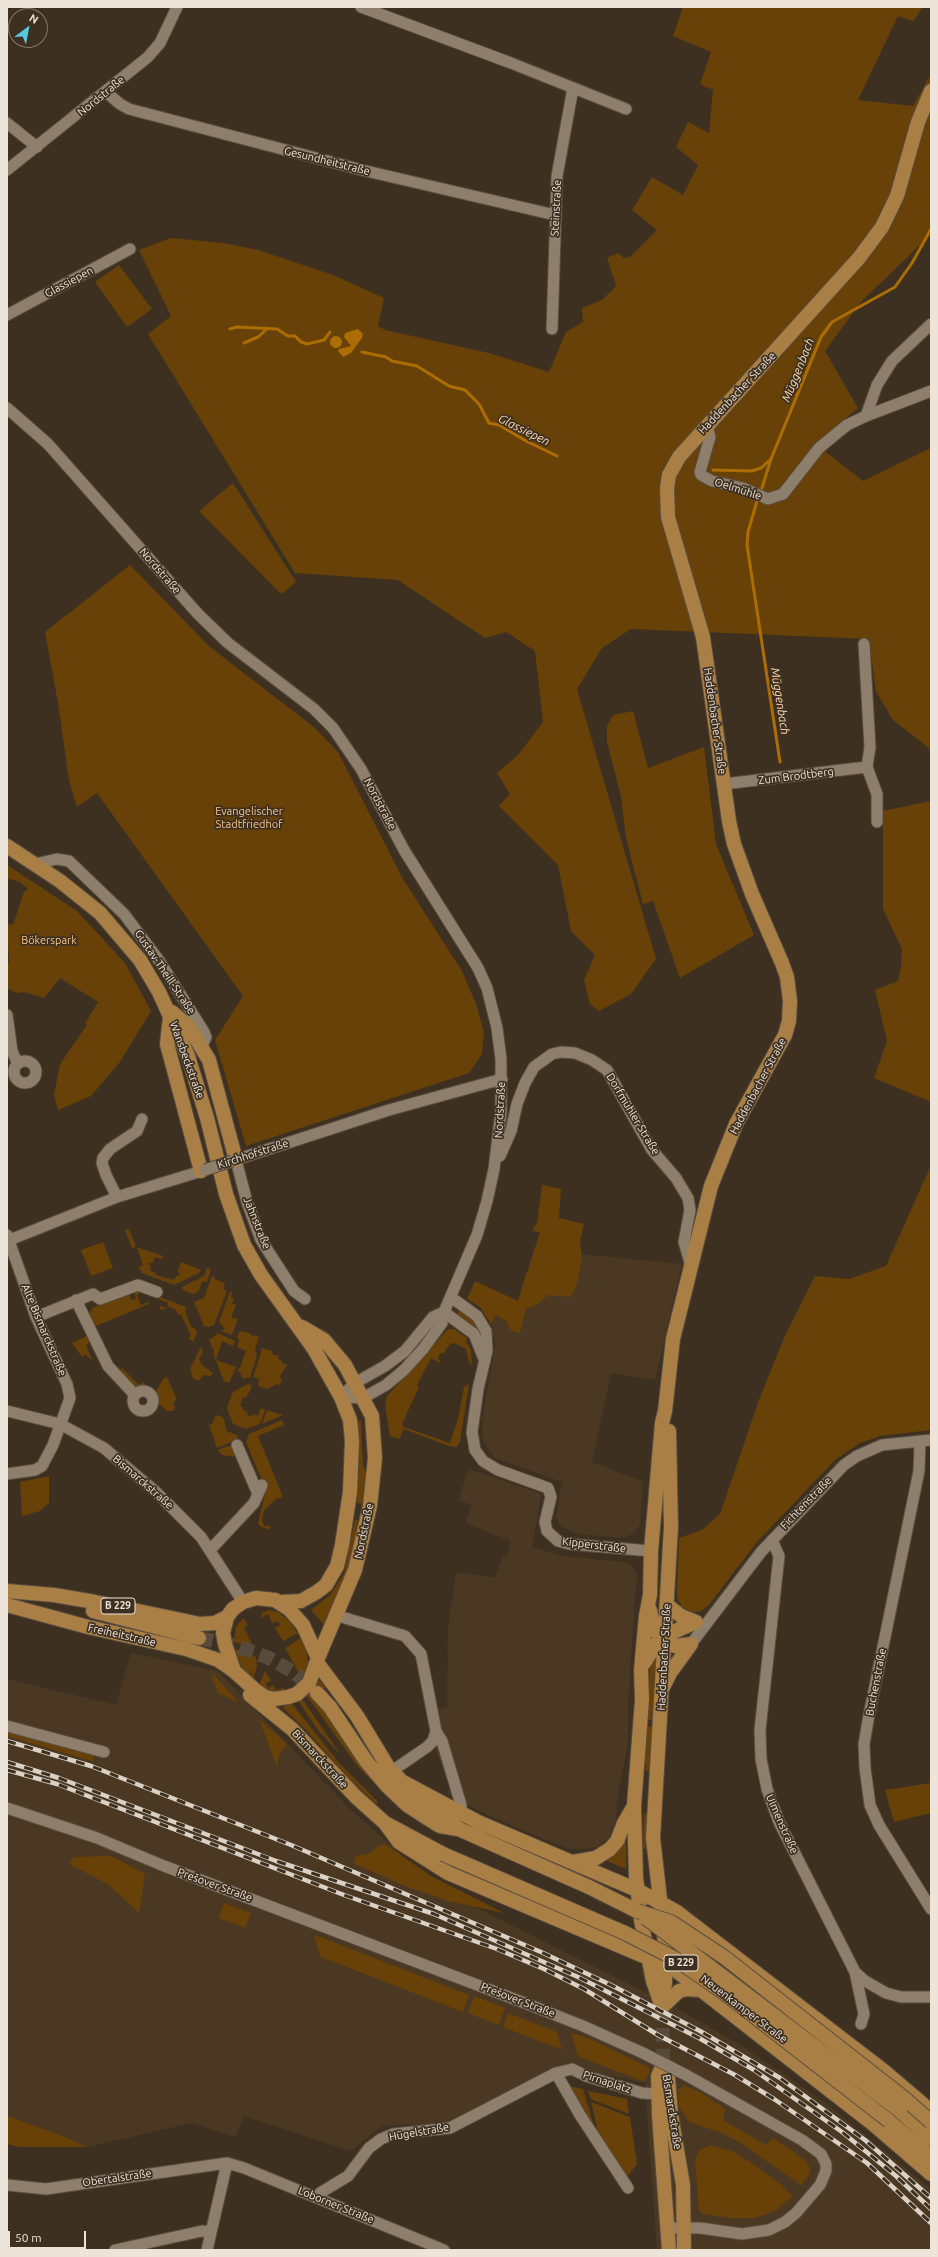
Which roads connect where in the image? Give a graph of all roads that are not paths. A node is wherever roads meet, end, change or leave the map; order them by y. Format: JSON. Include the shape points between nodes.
{"nodes":[{"id":1,"x":177,"y":7,"type":"edge"},
{"id":2,"x":361,"y":7,"type":"edge"},
{"id":3,"x":573,"y":88,"type":"junction"},
{"id":4,"x":106,"y":92,"type":"junction"},
{"id":5,"x":931,"y":92,"type":"edge"},
{"id":6,"x":626,"y":109,"type":"dead end"},
{"id":7,"x":7,"y":123,"type":"edge"},
{"id":8,"x":37,"y":147,"type":"junction"},
{"id":9,"x":7,"y":170,"type":"edge"},
{"id":10,"x":555,"y":214,"type":"junction"},
{"id":11,"x":130,"y":249,"type":"dead end"},
{"id":12,"x":7,"y":315,"type":"edge"},
{"id":13,"x":931,"y":324,"type":"edge"},
{"id":14,"x":552,"y":329,"type":"dead end"},
{"id":15,"x":931,"y":391,"type":"edge"},
{"id":16,"x":7,"y":408,"type":"edge"},
{"id":17,"x":866,"y":416,"type":"junction"},
{"id":18,"x":12,"y":418,"type":"edge"},
{"id":19,"x":707,"y":426,"type":"junction"},
{"id":20,"x":864,"y":644,"type":"dead end"},
{"id":21,"x":867,"y":767,"type":"junction"},
{"id":22,"x":724,"y":784,"type":"junction"},
{"id":23,"x":877,"y":822,"type":"dead end"},
{"id":24,"x":7,"y":846,"type":"edge"},
{"id":25,"x":35,"y":864,"type":"junction"},
{"id":26,"x":169,"y":1011,"type":"junction"},
{"id":27,"x":7,"y":1015,"type":"edge"},
{"id":28,"x":202,"y":1046,"type":"junction"},
{"id":29,"x":18,"y":1064,"type":"dead end"},
{"id":30,"x":502,"y":1079,"type":"junction"},
{"id":31,"x":142,"y":1119,"type":"dead end"},
{"id":32,"x":234,"y":1161,"type":"junction"},
{"id":33,"x":494,"y":1169,"type":"junction"},
{"id":34,"x":203,"y":1170,"type":"junction"},
{"id":35,"x":117,"y":1196,"type":"junction"},
{"id":36,"x":8,"y":1239,"type":"edge"},
{"id":37,"x":691,"y":1266,"type":"junction"},
{"id":38,"x":157,"y":1292,"type":"dead end"},
{"id":39,"x":452,"y":1298,"type":"junction"},
{"id":40,"x":305,"y":1299,"type":"dead end"},
{"id":41,"x":76,"y":1300,"type":"junction"},
{"id":42,"x":444,"y":1312,"type":"junction"},
{"id":43,"x":36,"y":1317,"type":"junction"},
{"id":44,"x":297,"y":1323,"type":"junction"},
{"id":45,"x":484,"y":1359,"type":"junction"},
{"id":46,"x":355,"y":1383,"type":"junction"},
{"id":47,"x":135,"y":1395,"type":"dead end"},
{"id":48,"x":341,"y":1397,"type":"junction"},
{"id":49,"x":363,"y":1398,"type":"junction"},
{"id":50,"x":7,"y":1411,"type":"edge"},
{"id":51,"x":665,"y":1411,"type":"junction"},
{"id":52,"x":60,"y":1424,"type":"junction"},
{"id":53,"x":926,"y":1440,"type":"edge"},
{"id":54,"x":237,"y":1445,"type":"dead end"},
{"id":55,"x":7,"y":1474,"type":"edge"},
{"id":56,"x":655,"y":1492,"type":"junction"},
{"id":57,"x":671,"y":1528,"type":"junction"},
{"id":58,"x":772,"y":1540,"type":"junction"},
{"id":59,"x":211,"y":1549,"type":"junction"},
{"id":60,"x":651,"y":1551,"type":"junction"},
{"id":61,"x":669,"y":1552,"type":"junction"},
{"id":62,"x":7,"y":1591,"type":"edge"},
{"id":63,"x":649,"y":1600,"type":"junction"},
{"id":64,"x":243,"y":1602,"type":"junction"},
{"id":65,"x":282,"y":1602,"type":"junction"},
{"id":66,"x":7,"y":1605,"type":"edge"},
{"id":67,"x":667,"y":1605,"type":"junction"},
{"id":68,"x":335,"y":1615,"type":"junction"},
{"id":69,"x":712,"y":1615,"type":"junction"},
{"id":70,"x":227,"y":1617,"type":"junction"},
{"id":71,"x":696,"y":1622,"type":"junction"},
{"id":72,"x":200,"y":1638,"type":"tunnel mouth"},
{"id":73,"x":664,"y":1638,"type":"junction"},
{"id":74,"x":691,"y":1644,"type":"junction"},
{"id":75,"x":318,"y":1661,"type":"junction"},
{"id":76,"x":641,"y":1670,"type":"junction"},
{"id":77,"x":237,"y":1674,"type":"junction"},
{"id":78,"x":662,"y":1691,"type":"junction"},
{"id":79,"x":317,"y":1693,"type":"tunnel mouth"},
{"id":80,"x":7,"y":1726,"type":"edge"},
{"id":81,"x":436,"y":1731,"type":"junction"},
{"id":82,"x":104,"y":1752,"type":"dead end"},
{"id":83,"x":396,"y":1776,"type":"junction"},
{"id":84,"x":634,"y":1806,"type":"junction"},
{"id":85,"x":7,"y":1808,"type":"edge"},
{"id":86,"x":462,"y":1814,"type":"junction"},
{"id":87,"x":385,"y":1823,"type":"junction"},
{"id":88,"x":461,"y":1830,"type":"junction"},
{"id":89,"x":570,"y":1862,"type":"junction"},
{"id":90,"x":637,"y":1890,"type":"junction"},
{"id":91,"x":661,"y":1903,"type":"junction"},
{"id":92,"x":931,"y":1909,"type":"edge"},
{"id":93,"x":637,"y":1910,"type":"junction"},
{"id":94,"x":650,"y":1960,"type":"junction"},
{"id":95,"x":665,"y":1965,"type":"junction"},
{"id":96,"x":855,"y":1972,"type":"junction"},
{"id":97,"x":700,"y":1990,"type":"junction"},
{"id":98,"x":931,"y":1997,"type":"edge"},
{"id":99,"x":662,"y":2007,"type":"junction"},
{"id":100,"x":862,"y":2024,"type":"dead end"},
{"id":101,"x":556,"y":2073,"type":"junction"},
{"id":102,"x":658,"y":2094,"type":"junction"},
{"id":103,"x":931,"y":2111,"type":"edge"},
{"id":104,"x":931,"y":2122,"type":"edge"},
{"id":105,"x":931,"y":2139,"type":"edge"},
{"id":106,"x":931,"y":2157,"type":"edge"},
{"id":107,"x":227,"y":2163,"type":"junction"},
{"id":108,"x":931,"y":2174,"type":"edge"},
{"id":109,"x":7,"y":2186,"type":"edge"},
{"id":110,"x":628,"y":2188,"type":"dead end"},
{"id":111,"x":317,"y":2198,"type":"junction"},
{"id":112,"x":667,"y":2228,"type":"junction"},
{"id":113,"x":684,"y":2228,"type":"junction"},
{"id":114,"x":211,"y":2232,"type":"junction"},
{"id":115,"x":115,"y":2250,"type":"edge"},
{"id":116,"x":207,"y":2250,"type":"edge"},
{"id":117,"x":444,"y":2250,"type":"edge"},
{"id":118,"x":669,"y":2250,"type":"edge"},
{"id":119,"x":684,"y":2250,"type":"edge"}],
"edges":[{"from":1,"to":4,"type":"street","name":"Nordstraße","via":[[160,43],[148,57]]},
{"from":2,"to":3,"type":"street"},
{"from":3,"to":6,"type":"street"},
{"from":3,"to":10,"type":"street","name":"Steinstraße","via":[[557,176]]},
{"from":4,"to":8,"type":"street","name":"Nordstraße"},
{"from":4,"to":10,"type":"street","name":"Gesundheitstraße","via":[[120,104],[137,111],[362,170]]},
{"from":5,"to":19,"type":"main road","name":"Haddenbacher Straße","via":[[918,122],[897,196],[882,227],[859,258]]},
{"from":7,"to":8,"type":"street"},
{"from":8,"to":9,"type":"street","name":"Nordstraße"},
{"from":10,"to":14,"type":"street","name":"Steinstraße"},
{"from":11,"to":12,"type":"street","name":"Glassiepen"},
{"from":13,"to":17,"type":"street","via":[[892,361],[877,385]]},
{"from":15,"to":17,"type":"street","name":"Oelmühle"},
{"from":16,"to":18,"type":"street","name":"Nordstraße"},
{"from":17,"to":19,"type":"street","name":"Oelmühle","via":[[847,425],[820,448],[782,494],[768,499],[701,475],[710,437]]},
{"from":18,"to":30,"type":"street","name":"Nordstraße","via":[[48,444],[198,614],[228,643],[314,709],[344,743],[481,975],[493,1007]]},
{"from":19,"to":22,"type":"main road","name":"Haddenbacher Straße","via":[[673,466],[666,488],[666,504],[703,637]]},
{"from":20,"to":21,"type":"street","via":[[870,747]]},
{"from":21,"to":22,"type":"street","name":"Zum Brodtberg"},
{"from":21,"to":23,"type":"street","via":[[877,794]]},
{"from":22,"to":37,"type":"main road","name":"Haddenbacher Straße","via":[[729,821],[740,863],[787,977],[790,1011],[785,1035],[745,1107],[720,1161],[711,1186]]},
{"from":24,"to":25,"type":"main road","name":"Wansbeckstraße"},
{"from":25,"to":26,"type":"main road","name":"Wansbeckstraße","via":[[72,889],[100,913],[140,960]]},
{"from":25,"to":28,"type":"street","name":"Gustav-Theill-Straße","via":[[57,858],[69,861],[124,914],[158,959],[201,1027],[206,1037]]},
{"from":26,"to":28,"type":"main road","via":[[189,1027]]},
{"from":26,"to":34,"type":"main road","via":[[167,1044]]},
{"from":26,"to":44,"type":"main road","name":"Wansbeckstraße","via":[[198,1087],[236,1225],[261,1275]]},
{"from":27,"to":29,"type":"street","via":[[12,1051]]},
{"from":28,"to":32,"type":"main road","via":[[209,1060]]},
{"from":30,"to":32,"type":"street","name":"Kirchhofstraße","via":[[368,1117]]},
{"from":30,"to":33,"type":"street","name":"Nordstraße"},
{"from":31,"to":35,"type":"street","via":[[137,1131],[106,1152],[103,1158],[106,1175]]},
{"from":32,"to":34,"type":"street","name":"Kirchhofstraße","bridge":true},
{"from":32,"to":40,"type":"street","name":"Jahnstraße","via":[[262,1240],[290,1286]]},
{"from":33,"to":37,"type":"street","name":"Dorfmühler Straße","via":[[511,1131],[517,1104],[528,1077],[542,1060],[552,1054],[562,1052],[584,1056],[607,1070],[652,1150],[676,1178],[688,1198],[690,1210],[684,1242]]},
{"from":33,"to":39,"type":"street","name":"Nordstraße","via":[[482,1220]]},
{"from":34,"to":35,"type":"street","name":"Kirchhofstraße"},
{"from":35,"to":36,"type":"street","name":"Kirchhofstraße"},
{"from":36,"to":43,"type":"street","name":"Alte Bismarckstraße"},
{"from":37,"to":51,"type":"main road","name":"Haddenbacher Straße","via":[[673,1340]]},
{"from":38,"to":41,"type":"street","via":[[138,1285],[100,1299],[92,1294]]},
{"from":39,"to":42,"type":"street","name":"Nordstraße"},
{"from":39,"to":45,"type":"street","name":"Kipperstraße","via":[[476,1316],[486,1331],[488,1342]]},
{"from":41,"to":43,"type":"street"},
{"from":41,"to":47,"type":"street","via":[[108,1366]]},
{"from":42,"to":45,"type":"street","via":[[474,1334]]},
{"from":42,"to":46,"type":"street","name":"Nordstraße","via":[[433,1317],[405,1351]]},
{"from":42,"to":49,"type":"street","name":"Nordstraße","via":[[442,1323],[412,1361],[386,1385]]},
{"from":43,"to":52,"type":"street","name":"Alte Bismarckstraße","via":[[70,1392]]},
{"from":44,"to":46,"type":"main road","name":"Wansbeckstraße","via":[[324,1340],[346,1365]]},
{"from":44,"to":48,"type":"main road","name":"Wansbeckstraße"},
{"from":45,"to":60,"type":"street","name":"Kipperstraße","via":[[472,1432],[475,1450],[483,1461],[498,1470],[548,1488],[551,1497],[545,1522],[547,1531],[558,1541]]},
{"from":46,"to":48,"type":"street","name":"Nordstraße"},
{"from":46,"to":49,"type":"main road","name":"Nordstraße"},
{"from":48,"to":49,"type":"street"},
{"from":48,"to":65,"type":"main road","name":"Nordstraße","via":[[350,1420],[352,1464],[345,1526],[336,1566],[326,1585],[317,1592],[301,1601]]},
{"from":49,"to":68,"type":"main road","name":"Nordstraße","via":[[373,1422],[375,1458],[370,1506],[355,1570]]},
{"from":50,"to":52,"type":"street","name":"Bismarckstraße"},
{"from":51,"to":56,"type":"main road","name":"Haddenbacher Straße"},
{"from":51,"to":57,"type":"main road","name":"Haddenbacher Straße","via":[[669,1423]]},
{"from":52,"to":55,"type":"street","name":"Alte Bismarckstraße","via":[[42,1466],[35,1470]]},
{"from":52,"to":59,"type":"street","name":"Bismarckstraße","via":[[93,1441],[124,1465],[180,1514]]},
{"from":53,"to":58,"type":"street","name":"Fichtenstraße","via":[[882,1446],[850,1460]]},
{"from":53,"to":92,"type":"street","name":"Buchenstraße","via":[[869,1715],[864,1744],[864,1768],[870,1805],[879,1826]]},
{"from":54,"to":59,"type":"street","via":[[260,1489],[254,1503]]},
{"from":56,"to":57,"type":"main road","via":[[660,1500],[660,1514]]},
{"from":56,"to":60,"type":"main road","name":"Haddenbacher Straße"},
{"from":57,"to":61,"type":"main road","name":"Haddenbacher Straße"},
{"from":58,"to":69,"type":"street","name":"Fichtenstraße"},
{"from":58,"to":96,"type":"street","name":"Ulmenstraße","via":[[779,1556],[761,1722],[761,1758],[767,1789],[779,1822]]},
{"from":59,"to":64,"type":"street","name":"Bismarckstraße"},
{"from":60,"to":61,"type":"main road"},
{"from":60,"to":63,"type":"main road","name":"Haddenbacher Straße"},
{"from":61,"to":67,"type":"main road","name":"Haddenbacher Straße"},
{"from":62,"to":70,"type":"main road","number":"B 229","via":[[61,1596],[206,1625]]},
{"from":62,"to":72,"type":"main road"},
{"from":63,"to":73,"type":"main road","via":[[653,1625]]},
{"from":63,"to":76,"type":"main road","name":"Haddenbacher Straße"},
{"from":64,"to":65,"type":"main road","via":[[266,1598]]},
{"from":64,"to":70,"type":"main road","number":"B 229"},
{"from":65,"to":75,"type":"main road","number":"B 229","via":[[303,1625]]},
{"from":66,"to":77,"type":"main road","name":"Freiheitstraße","number":"B 229","via":[[88,1627],[186,1649],[218,1660]]},
{"from":67,"to":71,"type":"main road","via":[[681,1616]]},
{"from":67,"to":73,"type":"main road","name":"Haddenbacher Straße"},
{"from":68,"to":75,"type":"main road","name":"Nordstraße"},
{"from":68,"to":81,"type":"street","via":[[396,1632],[414,1643],[425,1667]]},
{"from":69,"to":71,"type":"street","name":"Fichtenstraße"},
{"from":69,"to":74,"type":"street","name":"Fichtenstraße"},
{"from":70,"to":77,"type":"main road","number":"B 229","via":[[223,1633]]},
{"from":71,"to":73,"type":"main road"},
{"from":73,"to":74,"type":"main road","via":[[675,1646]]},
{"from":73,"to":76,"type":"main road","via":[[652,1648]]},
{"from":73,"to":78,"type":"main road","name":"Haddenbacher Straße"},
{"from":74,"to":78,"type":"main road","via":[[670,1673]]},
{"from":75,"to":77,"type":"main road","number":"B 229","via":[[302,1690],[282,1699],[265,1697]]},
{"from":75,"to":83,"type":"main road","number":"B 229"},
{"from":76,"to":84,"type":"main road","name":"Haddenbacher Straße","via":[[642,1700]]},
{"from":77,"to":87,"type":"main road","name":"Bismarckstraße","number":"B 229","via":[[251,1696],[297,1735],[356,1797]]},
{"from":78,"to":91,"type":"main road","name":"Haddenbacher Straße","via":[[654,1838]]},
{"from":79,"to":88,"type":"main road","via":[[330,1707],[366,1761],[397,1796],[419,1814],[440,1826]]},
{"from":80,"to":82,"type":"street"},
{"from":81,"to":83,"type":"street","via":[[433,1741]]},
{"from":81,"to":86,"type":"street","via":[[442,1741]]},
{"from":83,"to":86,"type":"main road","number":"B 229"},
{"from":83,"to":88,"type":"main road","name":"Neuenkamper Straße","number":"B 229","via":[[417,1797]]},
{"from":84,"to":89,"type":"main road","via":[[617,1841],[606,1853],[588,1860]]},
{"from":84,"to":90,"type":"main road","name":"Haddenbacher Straße"},
{"from":85,"to":113,"type":"street","name":"Prešover Straße","bridge":true,"via":[[83,1832],[164,1866],[583,2026],[686,2075],[796,2136],[821,2154],[826,2167],[820,2185],[785,2222],[769,2230],[742,2234]]},
{"from":86,"to":89,"type":"main road","number":"B 229"},
{"from":87,"to":94,"type":"main road","number":"B 229","via":[[399,1842],[448,1873]]},
{"from":87,"to":106,"type":"main road","name":"Neuenkamper Straße","number":"B 229","bridge":true,"via":[[442,1854],[625,1932],[674,1958],[717,1988],[889,2121]]},
{"from":88,"to":93,"type":"main road","name":"Neuenkamper Straße","number":"B 229"},
{"from":89,"to":90,"type":"main road","number":"B 229"},
{"from":90,"to":91,"type":"main road","number":"B 229"},
{"from":90,"to":94,"type":"main road","via":[[642,1929]]},
{"from":91,"to":95,"type":"main road"},
{"from":91,"to":103,"type":"main road","number":"B 229","via":[[724,1947],[884,2071]]},
{"from":93,"to":104,"type":"main road","bridge":true,"via":[[671,1922],[724,1957]]},
{"from":93,"to":105,"type":"main road","name":"Neuenkamper Straße","number":"B 229","bridge":true,"via":[[900,2111]]},
{"from":94,"to":95,"type":"main road","number":"B 229"},
{"from":94,"to":99,"type":"main road","via":[[653,1981]]},
{"from":95,"to":97,"type":"main road","number":"B 229"},
{"from":95,"to":99,"type":"main road"},
{"from":96,"to":98,"type":"street","via":[[872,1986],[894,1996]]},
{"from":96,"to":100,"type":"street","name":"Ulmenstraße","via":[[864,2014]]},
{"from":97,"to":99,"type":"main road","via":[[679,1991]]},
{"from":97,"to":108,"type":"main road","number":"B 229","via":[[873,2124]]},
{"from":101,"to":102,"type":"street","name":"Pirnaplatz","via":[[572,2069],[586,2076],[642,2093]]},
{"from":101,"to":110,"type":"street"},
{"from":101,"to":111,"type":"street","name":"Hügelstraße","via":[[450,2128],[393,2134],[381,2139],[369,2148],[348,2176],[320,2193]]},
{"from":102,"to":112,"type":"main road","name":"Bismarckstraße"},
{"from":102,"to":113,"type":"main road","name":"Bismarckstraße","via":[[658,2076],[663,2065],[668,2077],[671,2114],[683,2185]]},
{"from":107,"to":109,"type":"street","name":"Obertalstraße","via":[[46,2189]]},
{"from":107,"to":111,"type":"street","name":"Loborner Straße"},
{"from":107,"to":114,"type":"street"},
{"from":111,"to":117,"type":"street","name":"Loborner Straße"},
{"from":112,"to":113,"type":"street","name":"Prešover Straße"},
{"from":112,"to":118,"type":"main road","name":"Bismarckstraße"},
{"from":113,"to":119,"type":"main road","name":"Bismarckstraße"},
{"from":114,"to":115,"type":"street","via":[[202,2231]]},
{"from":114,"to":116,"type":"street"}]}
